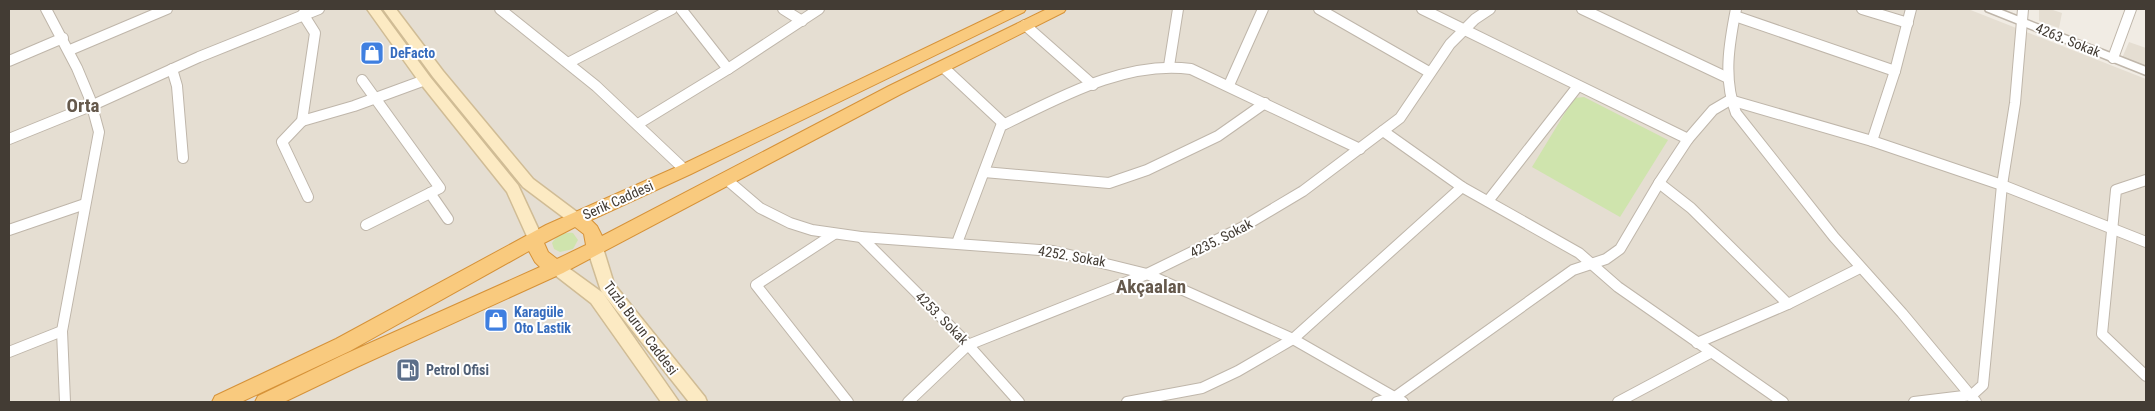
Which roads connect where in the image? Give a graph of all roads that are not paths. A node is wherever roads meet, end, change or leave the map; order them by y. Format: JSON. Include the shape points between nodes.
{"nodes":[{"id":1,"x":46,"y":9,"type":"edge"},
{"id":2,"x":167,"y":9,"type":"edge"},
{"id":3,"x":319,"y":9,"type":"edge"},
{"id":4,"x":373,"y":9,"type":"edge"},
{"id":5,"x":389,"y":9,"type":"edge"},
{"id":6,"x":500,"y":9,"type":"edge"},
{"id":7,"x":672,"y":9,"type":"edge"},
{"id":8,"x":681,"y":9,"type":"edge"},
{"id":9,"x":783,"y":9,"type":"edge"},
{"id":10,"x":819,"y":9,"type":"edge"},
{"id":11,"x":1019,"y":9,"type":"edge"},
{"id":12,"x":1059,"y":9,"type":"edge"},
{"id":13,"x":1178,"y":9,"type":"edge"},
{"id":14,"x":1263,"y":9,"type":"edge"},
{"id":15,"x":1319,"y":9,"type":"edge"},
{"id":16,"x":1422,"y":9,"type":"edge"},
{"id":17,"x":1490,"y":9,"type":"edge"},
{"id":18,"x":1582,"y":9,"type":"edge"},
{"id":19,"x":1862,"y":9,"type":"edge"},
{"id":20,"x":1910,"y":9,"type":"edge"},
{"id":21,"x":1990,"y":9,"type":"edge"},
{"id":22,"x":2023,"y":9,"type":"edge"},
{"id":23,"x":2131,"y":9,"type":"edge"},
{"id":24,"x":1736,"y":12,"type":"edge"},
{"id":25,"x":303,"y":14,"type":"junction"},
{"id":26,"x":802,"y":21,"type":"junction"},
{"id":27,"x":2022,"y":21,"type":"junction"},
{"id":28,"x":1908,"y":24,"type":"junction"},
{"id":29,"x":1025,"y":25,"type":"junction"},
{"id":30,"x":1464,"y":29,"type":"junction"},
{"id":31,"x":63,"y":38,"type":"junction"},
{"id":32,"x":70,"y":50,"type":"junction"},
{"id":33,"x":2114,"y":58,"type":"junction"},
{"id":34,"x":9,"y":61,"type":"edge"},
{"id":35,"x":568,"y":63,"type":"junction"},
{"id":36,"x":1168,"y":66,"type":"junction"},
{"id":37,"x":943,"y":67,"type":"junction"},
{"id":38,"x":728,"y":68,"type":"junction"},
{"id":39,"x":172,"y":69,"type":"junction"},
{"id":40,"x":2146,"y":70,"type":"edge"},
{"id":41,"x":1895,"y":71,"type":"junction"},
{"id":42,"x":1429,"y":72,"type":"junction"},
{"id":43,"x":1728,"y":78,"type":"junction"},
{"id":44,"x":362,"y":80,"type":"dead end"},
{"id":45,"x":426,"y":80,"type":"junction"},
{"id":46,"x":1093,"y":85,"type":"junction"},
{"id":47,"x":1229,"y":85,"type":"junction"},
{"id":48,"x":1578,"y":86,"type":"junction"},
{"id":49,"x":375,"y":98,"type":"junction"},
{"id":50,"x":1730,"y":100,"type":"junction"},
{"id":51,"x":1265,"y":103,"type":"junction"},
{"id":52,"x":93,"y":105,"type":"junction"},
{"id":53,"x":302,"y":121,"type":"junction"},
{"id":54,"x":638,"y":124,"type":"junction"},
{"id":55,"x":1004,"y":124,"type":"junction"},
{"id":56,"x":1383,"y":131,"type":"junction"},
{"id":57,"x":9,"y":139,"type":"edge"},
{"id":58,"x":1688,"y":140,"type":"junction"},
{"id":59,"x":1872,"y":142,"type":"junction"},
{"id":60,"x":1360,"y":149,"type":"junction"},
{"id":61,"x":183,"y":158,"type":"dead end"},
{"id":62,"x":685,"y":170,"type":"junction"},
{"id":63,"x":984,"y":172,"type":"junction"},
{"id":64,"x":726,"y":179,"type":"junction"},
{"id":65,"x":2146,"y":180,"type":"edge"},
{"id":66,"x":1659,"y":183,"type":"junction"},
{"id":67,"x":2002,"y":185,"type":"junction"},
{"id":68,"x":1462,"y":187,"type":"junction"},
{"id":69,"x":430,"y":193,"type":"junction"},
{"id":70,"x":308,"y":197,"type":"dead end"},
{"id":71,"x":1488,"y":201,"type":"junction"},
{"id":72,"x":85,"y":204,"type":"junction"},
{"id":73,"x":448,"y":219,"type":"dead end"},
{"id":74,"x":576,"y":219,"type":"junction"},
{"id":75,"x":366,"y":225,"type":"dead end"},
{"id":76,"x":2112,"y":228,"type":"junction"},
{"id":77,"x":9,"y":230,"type":"edge"},
{"id":78,"x":834,"y":234,"type":"junction"},
{"id":79,"x":861,"y":237,"type":"junction"},
{"id":80,"x":536,"y":239,"type":"junction"},
{"id":81,"x":2146,"y":242,"type":"edge"},
{"id":82,"x":957,"y":243,"type":"junction"},
{"id":83,"x":595,"y":248,"type":"junction"},
{"id":84,"x":1591,"y":264,"type":"junction"},
{"id":85,"x":557,"y":268,"type":"junction"},
{"id":86,"x":1860,"y":268,"type":"junction"},
{"id":87,"x":1146,"y":274,"type":"junction"},
{"id":88,"x":1788,"y":304,"type":"junction"},
{"id":89,"x":62,"y":331,"type":"junction"},
{"id":90,"x":1293,"y":339,"type":"junction"},
{"id":91,"x":1697,"y":343,"type":"junction"},
{"id":92,"x":968,"y":345,"type":"junction"},
{"id":93,"x":9,"y":352,"type":"edge"},
{"id":94,"x":1710,"y":353,"type":"junction"},
{"id":95,"x":2146,"y":376,"type":"edge"},
{"id":96,"x":1974,"y":399,"type":"edge"},
{"id":97,"x":1399,"y":400,"type":"edge"},
{"id":98,"x":65,"y":402,"type":"edge"},
{"id":99,"x":222,"y":402,"type":"edge"},
{"id":100,"x":266,"y":402,"type":"edge"},
{"id":101,"x":671,"y":402,"type":"edge"},
{"id":102,"x":699,"y":402,"type":"edge"},
{"id":103,"x":848,"y":402,"type":"edge"},
{"id":104,"x":908,"y":402,"type":"edge"},
{"id":105,"x":1019,"y":402,"type":"edge"},
{"id":106,"x":1127,"y":402,"type":"edge"},
{"id":107,"x":1377,"y":402,"type":"edge"},
{"id":108,"x":1618,"y":402,"type":"edge"},
{"id":109,"x":1783,"y":402,"type":"edge"},
{"id":110,"x":1914,"y":402,"type":"edge"}],
"edges":[{"from":1,"to":31,"type":"street"},
{"from":2,"to":32,"type":"street"},
{"from":3,"to":25,"type":"street"},
{"from":4,"to":45,"type":"main road"},
{"from":5,"to":74,"type":"main road","via":[[438,74],[528,182]]},
{"from":6,"to":35,"type":"street"},
{"from":7,"to":35,"type":"street"},
{"from":8,"to":38,"type":"street"},
{"from":9,"to":26,"type":"street"},
{"from":10,"to":26,"type":"street"},
{"from":11,"to":62,"type":"highway","name":"Serik Caddesi"},
{"from":12,"to":29,"type":"highway"},
{"from":13,"to":36,"type":"street"},
{"from":14,"to":47,"type":"street"},
{"from":15,"to":42,"type":"street"},
{"from":16,"to":30,"type":"street"},
{"from":17,"to":30,"type":"street","name":"4235. Sokak"},
{"from":18,"to":43,"type":"street"},
{"from":19,"to":28,"type":"street"},
{"from":20,"to":28,"type":"street"},
{"from":21,"to":27,"type":"street","name":"4263. Sokak"},
{"from":22,"to":27,"type":"street"},
{"from":23,"to":33,"type":"street"},
{"from":24,"to":41,"type":"street"},
{"from":24,"to":43,"type":"street"},
{"from":25,"to":39,"type":"street"},
{"from":25,"to":53,"type":"street","via":[[316,33]]},
{"from":26,"to":38,"type":"street"},
{"from":27,"to":33,"type":"street","name":"4263. Sokak"},
{"from":27,"to":67,"type":"street","via":[[2016,103]]},
{"from":28,"to":41,"type":"street"},
{"from":29,"to":37,"type":"highway"},
{"from":29,"to":46,"type":"street"},
{"from":30,"to":42,"type":"street","name":"4235. Sokak"},
{"from":30,"to":48,"type":"street"},
{"from":31,"to":32,"type":"street"},
{"from":31,"to":34,"type":"street"},
{"from":32,"to":52,"type":"street"},
{"from":33,"to":40,"type":"street","name":"4263. Sokak"},
{"from":35,"to":54,"type":"street"},
{"from":36,"to":46,"type":"street","via":[[1112,77]]},
{"from":36,"to":47,"type":"street","via":[[1192,69]]},
{"from":37,"to":55,"type":"street"},
{"from":37,"to":64,"type":"highway"},
{"from":38,"to":54,"type":"street"},
{"from":39,"to":52,"type":"street"},
{"from":39,"to":61,"type":"street","via":[[178,86]]},
{"from":41,"to":59,"type":"street"},
{"from":42,"to":56,"type":"street","name":"4235. Sokak","via":[[1408,108]]},
{"from":43,"to":50,"type":"street"},
{"from":44,"to":49,"type":"street"},
{"from":45,"to":49,"type":"street"},
{"from":45,"to":80,"type":"main road","via":[[513,189]]},
{"from":46,"to":55,"type":"street"},
{"from":47,"to":51,"type":"street"},
{"from":48,"to":58,"type":"street"},
{"from":48,"to":71,"type":"street"},
{"from":49,"to":53,"type":"street"},
{"from":49,"to":69,"type":"street","via":[[440,188]]},
{"from":50,"to":58,"type":"street","via":[[1713,110]]},
{"from":50,"to":59,"type":"street"},
{"from":50,"to":86,"type":"street","via":[[1760,145]]},
{"from":51,"to":60,"type":"street"},
{"from":51,"to":63,"type":"street","via":[[1218,136],[1147,170],[1109,183]]},
{"from":52,"to":57,"type":"street"},
{"from":52,"to":72,"type":"street","via":[[99,132]]},
{"from":53,"to":70,"type":"street","via":[[282,142]]},
{"from":54,"to":62,"type":"street"},
{"from":55,"to":63,"type":"street"},
{"from":56,"to":60,"type":"street","name":"4235. Sokak"},
{"from":56,"to":68,"type":"street"},
{"from":58,"to":66,"type":"street"},
{"from":59,"to":67,"type":"street"},
{"from":60,"to":87,"type":"street","name":"4235. Sokak","via":[[1280,206],[1201,249]]},
{"from":62,"to":74,"type":"highway","name":"Serik Caddesi"},
{"from":63,"to":82,"type":"street"},
{"from":64,"to":78,"type":"street","name":"4252. Sokak","via":[[774,216]]},
{"from":64,"to":83,"type":"highway"},
{"from":65,"to":76,"type":"street","via":[[2116,190]]},
{"from":66,"to":84,"type":"street","via":[[1620,249]]},
{"from":66,"to":88,"type":"street","via":[[1691,208]]},
{"from":67,"to":76,"type":"street"},
{"from":67,"to":96,"type":"street","via":[[1982,386]]},
{"from":68,"to":71,"type":"street"},
{"from":68,"to":90,"type":"street"},
{"from":69,"to":73,"type":"street"},
{"from":69,"to":75,"type":"street"},
{"from":71,"to":84,"type":"street","via":[[1563,243]]},
{"from":72,"to":77,"type":"street"},
{"from":72,"to":89,"type":"street"},
{"from":74,"to":80,"type":"highway","name":"Serik Caddesi"},
{"from":74,"to":83,"type":"highway","via":[[588,225],[594,233]]},
{"from":76,"to":81,"type":"street"},
{"from":76,"to":95,"type":"street","via":[[2102,334]]},
{"from":78,"to":79,"type":"street","name":"4252. Sokak"},
{"from":78,"to":103,"type":"street","via":[[756,285]]},
{"from":79,"to":82,"type":"street","name":"4252. Sokak"},
{"from":79,"to":92,"type":"street","name":"4253. Sokak"},
{"from":80,"to":85,"type":"highway","via":[[541,258]]},
{"from":80,"to":99,"type":"highway","name":"Serik Caddesi","via":[[343,345]]},
{"from":82,"to":87,"type":"street","name":"4252. Sokak","via":[[1053,251],[1116,264]]},
{"from":83,"to":85,"type":"highway"},
{"from":83,"to":102,"type":"main road","name":"Tuzla Burun Caddesi","via":[[607,287]]},
{"from":84,"to":91,"type":"street"},
{"from":84,"to":97,"type":"street","via":[[1573,270]]},
{"from":85,"to":100,"type":"highway","via":[[350,360]]},
{"from":85,"to":101,"type":"main road","name":"Tuzla Burun Caddesi","via":[[597,298]]},
{"from":86,"to":88,"type":"street"},
{"from":86,"to":96,"type":"street"},
{"from":87,"to":90,"type":"street","name":"4252. Sokak"},
{"from":87,"to":92,"type":"street","name":"4235. Sokak"},
{"from":88,"to":91,"type":"street"},
{"from":89,"to":93,"type":"street"},
{"from":89,"to":98,"type":"street"},
{"from":90,"to":97,"type":"street","name":"4252. Sokak"},
{"from":90,"to":106,"type":"street","via":[[1238,372],[1202,388]]},
{"from":91,"to":94,"type":"street"},
{"from":92,"to":104,"type":"street","name":"4235. Sokak"},
{"from":92,"to":105,"type":"street","name":"4253. Sokak"},
{"from":94,"to":108,"type":"street"},
{"from":94,"to":109,"type":"street"},
{"from":96,"to":110,"type":"street"},
{"from":97,"to":107,"type":"street"}]}
